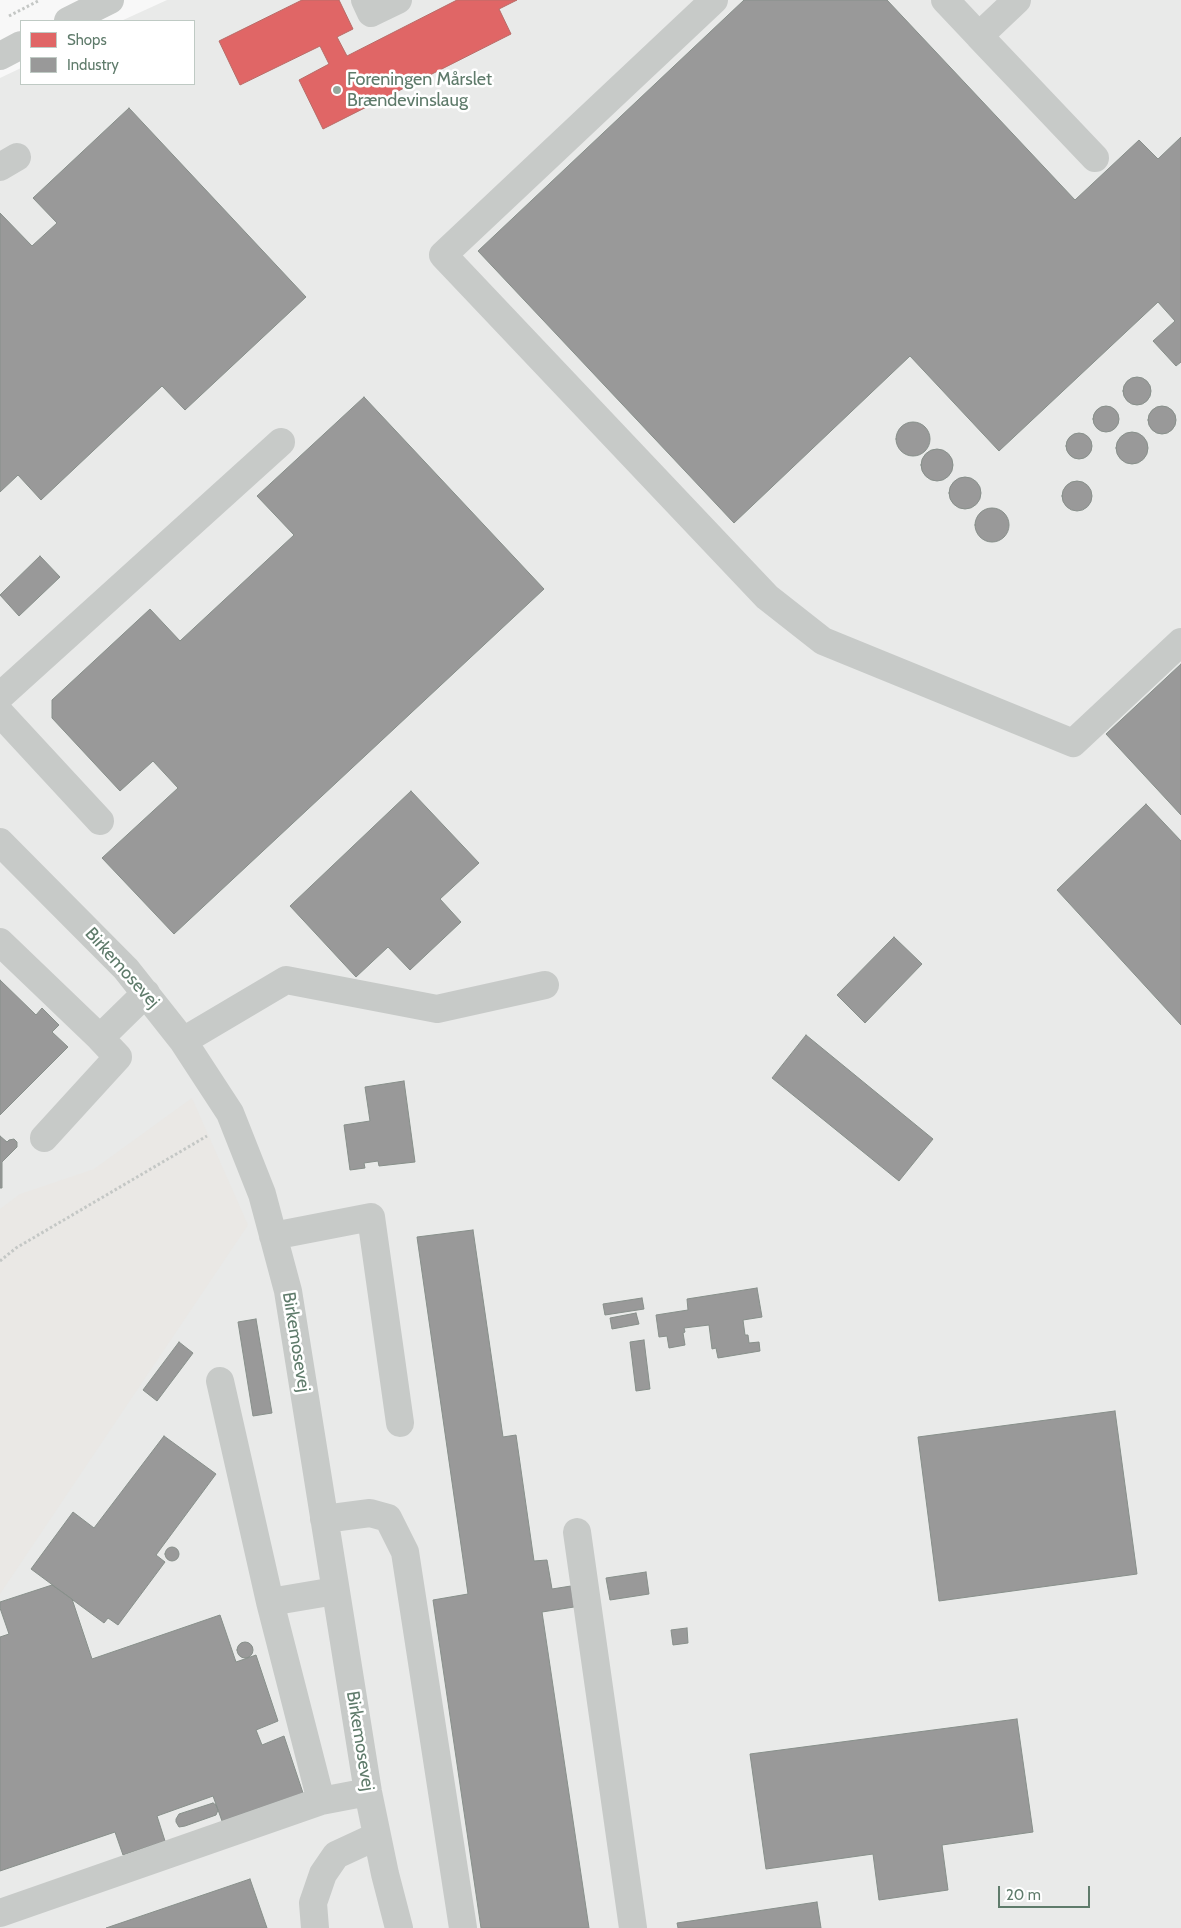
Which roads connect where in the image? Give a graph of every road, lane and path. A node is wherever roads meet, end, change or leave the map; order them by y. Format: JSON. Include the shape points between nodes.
{"nodes":[{"id":1,"x":40,"y":0,"type":"edge"},
{"id":2,"x":110,"y":0,"type":"edge"},
{"id":3,"x":365,"y":0,"type":"edge"},
{"id":4,"x":398,"y":0,"type":"edge"},
{"id":5,"x":714,"y":0,"type":"edge"},
{"id":6,"x":945,"y":0,"type":"edge"},
{"id":7,"x":1017,"y":0,"type":"edge"},
{"id":8,"x":8,"y":16,"type":"dead end"},
{"id":9,"x":70,"y":20,"type":"edge"},
{"id":10,"x":979,"y":36,"type":"junction"},
{"id":11,"x":20,"y":46,"type":"edge"},
{"id":12,"x":0,"y":56,"type":"edge"},
{"id":13,"x":1095,"y":158,"type":"dead end"},
{"id":14,"x":281,"y":442,"type":"dead end"},
{"id":15,"x":1181,"y":642,"type":"edge"},
{"id":16,"x":0,"y":696,"type":"edge"},
{"id":17,"x":0,"y":713,"type":"edge"},
{"id":18,"x":100,"y":821,"type":"dead end"},
{"id":19,"x":0,"y":842,"type":"edge"},
{"id":20,"x":0,"y":942,"type":"edge"},
{"id":21,"x":545,"y":985,"type":"dead end"},
{"id":22,"x":146,"y":994,"type":"junction"},
{"id":23,"x":100,"y":1038,"type":"junction"},
{"id":24,"x":183,"y":1041,"type":"junction"},
{"id":25,"x":233,"y":1120,"type":"junction"},
{"id":26,"x":44,"y":1138,"type":"dead end"},
{"id":27,"x":273,"y":1236,"type":"junction"},
{"id":28,"x":0,"y":1261,"type":"edge"},
{"id":29,"x":220,"y":1381,"type":"dead end"},
{"id":30,"x":400,"y":1423,"type":"dead end"},
{"id":31,"x":324,"y":1519,"type":"junction"},
{"id":32,"x":577,"y":1532,"type":"dead end"},
{"id":33,"x":335,"y":1591,"type":"junction"},
{"id":34,"x":270,"y":1602,"type":"junction"},
{"id":35,"x":368,"y":1792,"type":"junction"},
{"id":36,"x":321,"y":1801,"type":"junction"},
{"id":37,"x":377,"y":1836,"type":"junction"},
{"id":38,"x":0,"y":1913,"type":"edge"},
{"id":39,"x":315,"y":1928,"type":"edge"},
{"id":40,"x":399,"y":1928,"type":"edge"},
{"id":41,"x":463,"y":1928,"type":"edge"},
{"id":42,"x":633,"y":1928,"type":"edge"}],
"edges":[{"from":1,"to":8,"type":"path"},
{"from":2,"to":9,"type":"street"},
{"from":3,"to":4,"type":"street","via":[[371,13]]},
{"from":5,"to":15,"type":"street","via":[[444,255],[767,597],[823,641],[1073,743]]},
{"from":6,"to":10,"type":"street"},
{"from":7,"to":10,"type":"street"},
{"from":10,"to":13,"type":"street"},
{"from":11,"to":12,"type":"street"},
{"from":14,"to":16,"type":"street"},
{"from":17,"to":18,"type":"street"},
{"from":19,"to":22,"type":"street","name":"Birkemosevej","via":[[126,969]]},
{"from":20,"to":23,"type":"street"},
{"from":21,"to":24,"type":"street","via":[[436,1009],[286,980]]},
{"from":22,"to":23,"type":"street"},
{"from":22,"to":24,"type":"street","name":"Birkemosevej"},
{"from":23,"to":26,"type":"street","via":[[118,1057]]},
{"from":24,"to":25,"type":"street","name":"Birkemosevej"},
{"from":25,"to":27,"type":"street","name":"Birkemosevej","via":[[262,1194]]},
{"from":25,"to":28,"type":"path","via":[[16,1248]]},
{"from":27,"to":30,"type":"street","via":[[371,1217]]},
{"from":27,"to":31,"type":"street","name":"Birkemosevej","via":[[288,1291]]},
{"from":29,"to":34,"type":"street"},
{"from":31,"to":33,"type":"street","name":"Birkemosevej"},
{"from":31,"to":41,"type":"street","via":[[370,1513],[388,1518],[405,1552]]},
{"from":32,"to":42,"type":"street"},
{"from":33,"to":34,"type":"street"},
{"from":33,"to":35,"type":"street","name":"Birkemosevej"},
{"from":34,"to":36,"type":"street"},
{"from":35,"to":36,"type":"street"},
{"from":35,"to":37,"type":"street","name":"Birkemosevej"},
{"from":36,"to":38,"type":"street"},
{"from":37,"to":39,"type":"street","via":[[336,1855],[323,1874],[313,1903]]},
{"from":37,"to":40,"type":"street","name":"Birkemosevej"}]}
